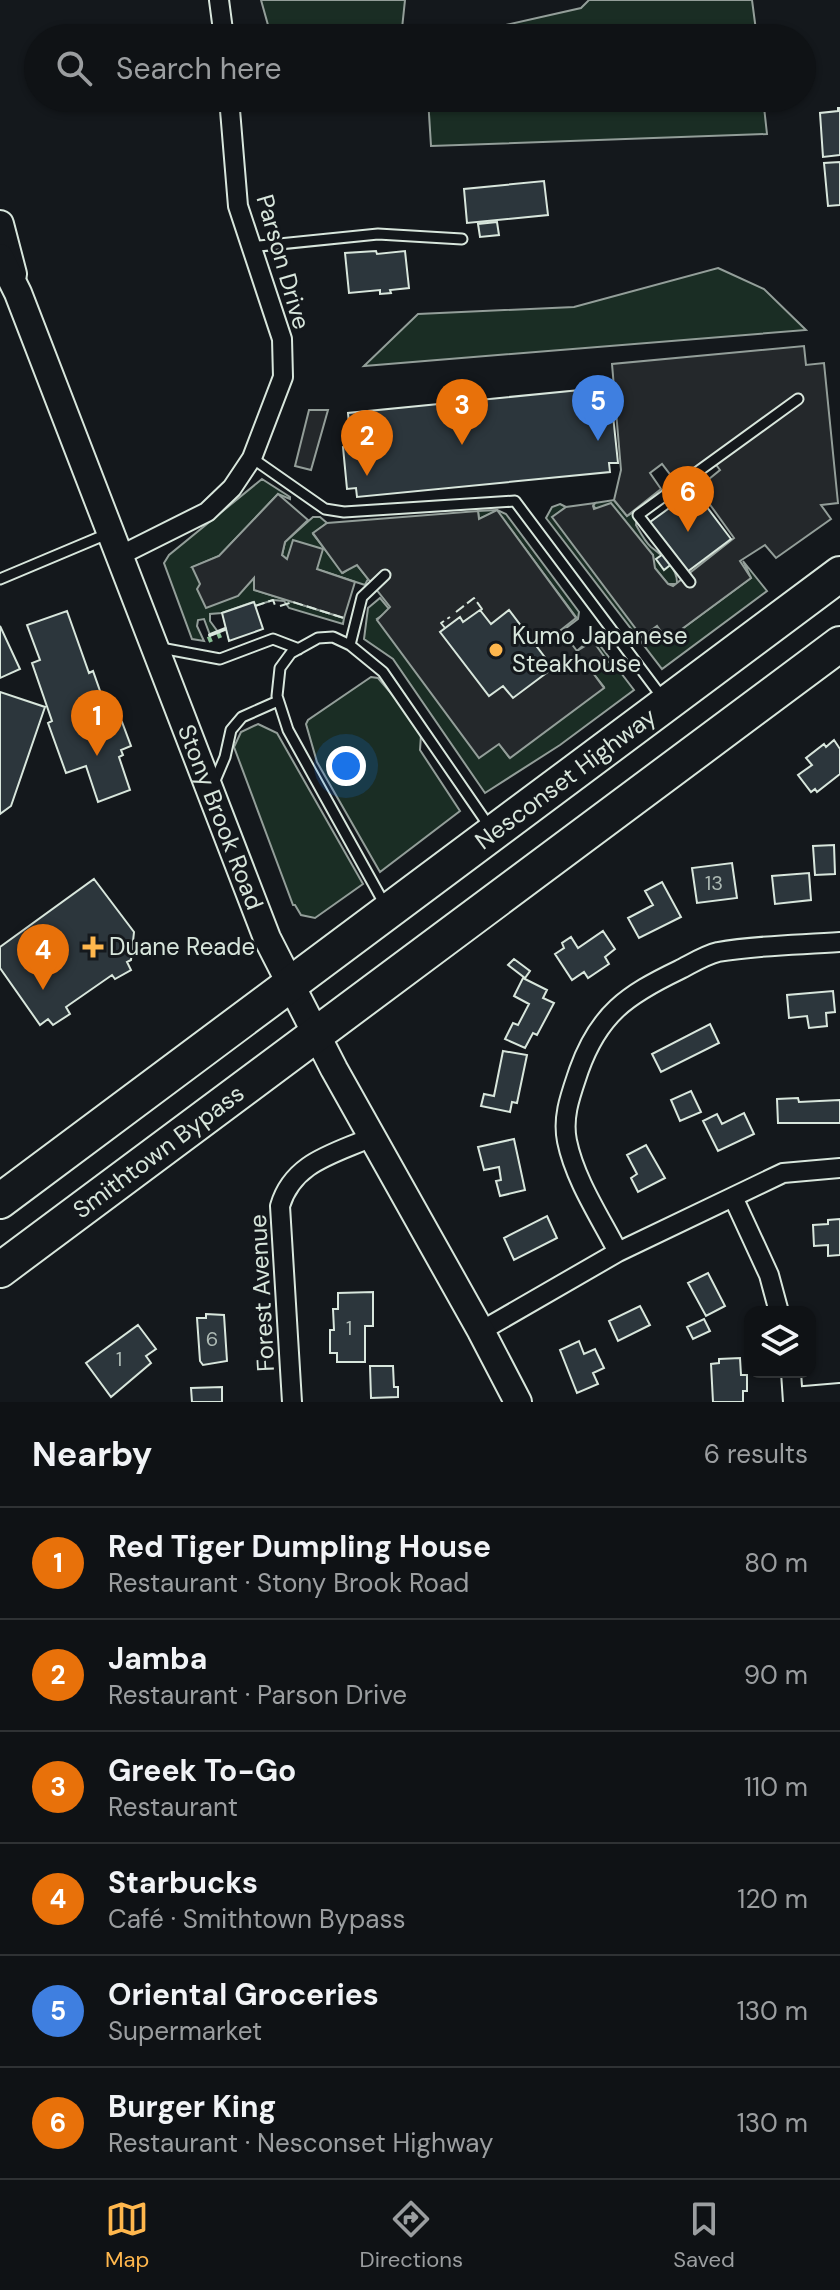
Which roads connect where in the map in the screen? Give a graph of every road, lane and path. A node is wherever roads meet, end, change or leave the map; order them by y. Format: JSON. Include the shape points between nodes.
{"nodes":[{"id":1,"x":219,"y":0,"type":"edge"},
{"id":2,"x":222,"y":24,"type":"edge"},
{"id":3,"x":230,"y":112,"type":"edge"},
{"id":4,"x":0,"y":224,"type":"edge"},
{"id":5,"x":462,"y":239,"type":"dead end"},
{"id":6,"x":250,"y":247,"type":"junction"},
{"id":7,"x":0,"y":257,"type":"edge"},
{"id":8,"x":18,"y":293,"type":"junction"},
{"id":9,"x":798,"y":399,"type":"dead end"},
{"id":10,"x":252,"y":458,"type":"junction"},
{"id":11,"x":115,"y":544,"type":"junction"},
{"id":12,"x":840,"y":574,"type":"edge"},
{"id":13,"x":385,"y":575,"type":"dead end"},
{"id":14,"x":0,"y":579,"type":"edge"},
{"id":15,"x":690,"y":582,"type":"dead end"},
{"id":16,"x":840,"y":644,"type":"edge"},
{"id":17,"x":350,"y":645,"type":"junction"},
{"id":18,"x":154,"y":646,"type":"junction"},
{"id":19,"x":299,"y":649,"type":"junction"},
{"id":20,"x":278,"y":701,"type":"junction"},
{"id":21,"x":667,"y":703,"type":"junction"},
{"id":22,"x":211,"y":790,"type":"junction"},
{"id":23,"x":493,"y":832,"type":"junction"},
{"id":24,"x":388,"y":911,"type":"junction"},
{"id":25,"x":840,"y":942,"type":"edge"},
{"id":26,"x":290,"y":984,"type":"junction"},
{"id":27,"x":316,"y":1035,"type":"junction"},
{"id":28,"x":372,"y":1137,"type":"junction"},
{"id":29,"x":840,"y":1168,"type":"edge"},
{"id":30,"x":733,"y":1197,"type":"junction"},
{"id":31,"x":0,"y":1201,"type":"edge"},
{"id":32,"x":618,"y":1252,"type":"junction"},
{"id":33,"x":0,"y":1270,"type":"edge"},
{"id":34,"x":777,"y":1306,"type":"edge"},
{"id":35,"x":481,"y":1331,"type":"junction"},
{"id":36,"x":791,"y":1378,"type":"edge"},
{"id":37,"x":840,"y":1393,"type":"edge"},
{"id":38,"x":793,"y":1399,"type":"edge"},
{"id":39,"x":292,"y":1402,"type":"edge"},
{"id":40,"x":518,"y":1402,"type":"edge"}],
"edges":[{"from":1,"to":2,"type":"street"},
{"from":3,"to":6,"type":"street","name":"Parson Drive","via":[[238,206]]},
{"from":4,"to":8,"type":"main road","name":"Stony Brook Road"},
{"from":5,"to":6,"type":"lane","via":[[378,234]]},
{"from":6,"to":10,"type":"street","name":"Parson Drive","via":[[282,339],[283,377]]},
{"from":7,"to":8,"type":"main road","name":"Stony Brook Road"},
{"from":8,"to":11,"type":"main road","name":"Stony Brook Road"},
{"from":9,"to":15,"type":"lane","via":[[638,515]]},
{"from":10,"to":11,"type":"street","name":"Parson Drive","via":[[207,512]]},
{"from":10,"to":21,"type":"lane","via":[[325,509],[515,501]]},
{"from":11,"to":14,"type":"lane"},
{"from":11,"to":18,"type":"main road","name":"Stony Brook Road"},
{"from":12,"to":21,"type":"highway","name":"Nesconset Highway"},
{"from":13,"to":17,"type":"lane","via":[[362,597]]},
{"from":16,"to":27,"type":"highway"},
{"from":17,"to":19,"type":"lane","via":[[333,637],[318,638]]},
{"from":17,"to":23,"type":"lane","via":[[383,672]]},
{"from":18,"to":19,"type":"lane","via":[[220,659],[273,639]]},
{"from":18,"to":22,"type":"main road","name":"Stony Brook Road"},
{"from":19,"to":20,"type":"lane","via":[[280,668]]},
{"from":20,"to":22,"type":"lane","via":[[242,717],[231,730]]},
{"from":20,"to":24,"type":"lane","via":[[288,730]]},
{"from":21,"to":23,"type":"highway","name":"Nesconset Highway"},
{"from":22,"to":26,"type":"main road","name":"Stony Brook Road"},
{"from":23,"to":24,"type":"highway","name":"Nesconset Highway"},
{"from":24,"to":26,"type":"highway","name":"Nesconset Highway"},
{"from":25,"to":32,"type":"street","via":[[715,953],[621,1003],[601,1025],[568,1104],[565,1130],[578,1176]]},
{"from":26,"to":27,"type":"main road","name":"Stony Brook Road"},
{"from":26,"to":31,"type":"highway"},
{"from":27,"to":28,"type":"main road","name":"Stony Brook Road"},
{"from":27,"to":33,"type":"highway","name":"Smithtown Bypass"},
{"from":28,"to":35,"type":"main road","name":"Stony Brook Road"},
{"from":28,"to":39,"type":"street","name":"Forest Avenue","via":[[300,1171],[280,1206]]},
{"from":29,"to":30,"type":"street","via":[[783,1173]]},
{"from":30,"to":32,"type":"street"},
{"from":30,"to":34,"type":"street"},
{"from":32,"to":35,"type":"street"},
{"from":35,"to":40,"type":"main road","name":"Stony Brook Road"},
{"from":36,"to":38,"type":"street"},
{"from":37,"to":38,"type":"street"}]}
